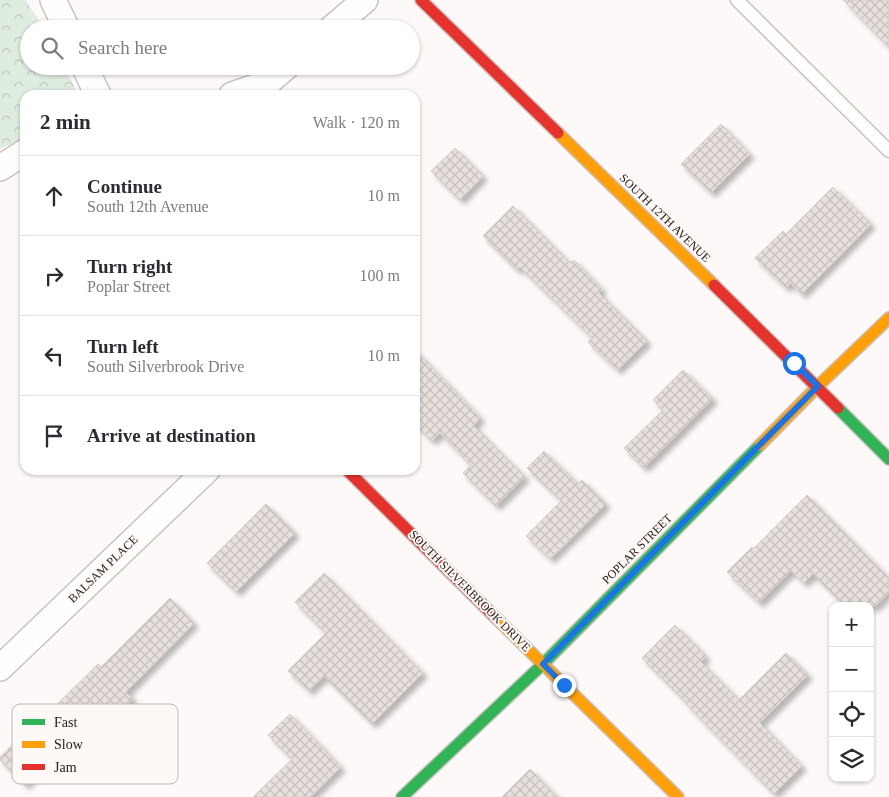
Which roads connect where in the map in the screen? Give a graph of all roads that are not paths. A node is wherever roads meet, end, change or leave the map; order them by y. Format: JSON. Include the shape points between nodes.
{"nodes":[{"id":1,"x":53,"y":0,"type":"edge"},
{"id":2,"x":364,"y":0,"type":"edge"},
{"id":3,"x":420,"y":0,"type":"edge"},
{"id":4,"x":737,"y":0,"type":"edge"},
{"id":5,"x":63,"y":20,"type":"edge"},
{"id":6,"x":341,"y":20,"type":"edge"},
{"id":7,"x":88,"y":75,"type":"edge"},
{"id":8,"x":276,"y":75,"type":"edge"},
{"id":9,"x":96,"y":90,"type":"edge"},
{"id":10,"x":247,"y":90,"type":"edge"},
{"id":11,"x":889,"y":151,"type":"edge"},
{"id":12,"x":20,"y":155,"type":"edge"},
{"id":13,"x":0,"y":168,"type":"edge"},
{"id":14,"x":889,"y":318,"type":"edge"},
{"id":15,"x":818,"y":386,"type":"junction"},
{"id":16,"x":889,"y":459,"type":"edge"},
{"id":17,"x":202,"y":475,"type":"edge"},
{"id":18,"x":352,"y":475,"type":"edge"},
{"id":19,"x":543,"y":664,"type":"junction"},
{"id":20,"x":0,"y":668,"type":"edge"},
{"id":21,"x":402,"y":797,"type":"edge"},
{"id":22,"x":678,"y":797,"type":"edge"}],
"edges":[{"from":1,"to":5,"type":"street"},
{"from":2,"to":6,"type":"street"},
{"from":3,"to":15,"type":"street","name":"SOUTH 12TH AVENUE"},
{"from":4,"to":11,"type":"lane"},
{"from":7,"to":9,"type":"street"},
{"from":8,"to":10,"type":"street","via":[[267,83]]},
{"from":12,"to":13,"type":"street"},
{"from":14,"to":15,"type":"street","name":"POPLAR STREET"},
{"from":15,"to":16,"type":"street","name":"SOUTH 12TH AVENUE"},
{"from":15,"to":19,"type":"street","name":"POPLAR STREET"},
{"from":17,"to":20,"type":"street","name":"BALSAM PLACE"},
{"from":18,"to":19,"type":"street","name":"SOUTH SILVERBROOK DRIVE"},
{"from":19,"to":21,"type":"street","name":"POPLAR STREET"},
{"from":19,"to":22,"type":"street","name":"SOUTH SILVERBROOK DRIVE"}]}
